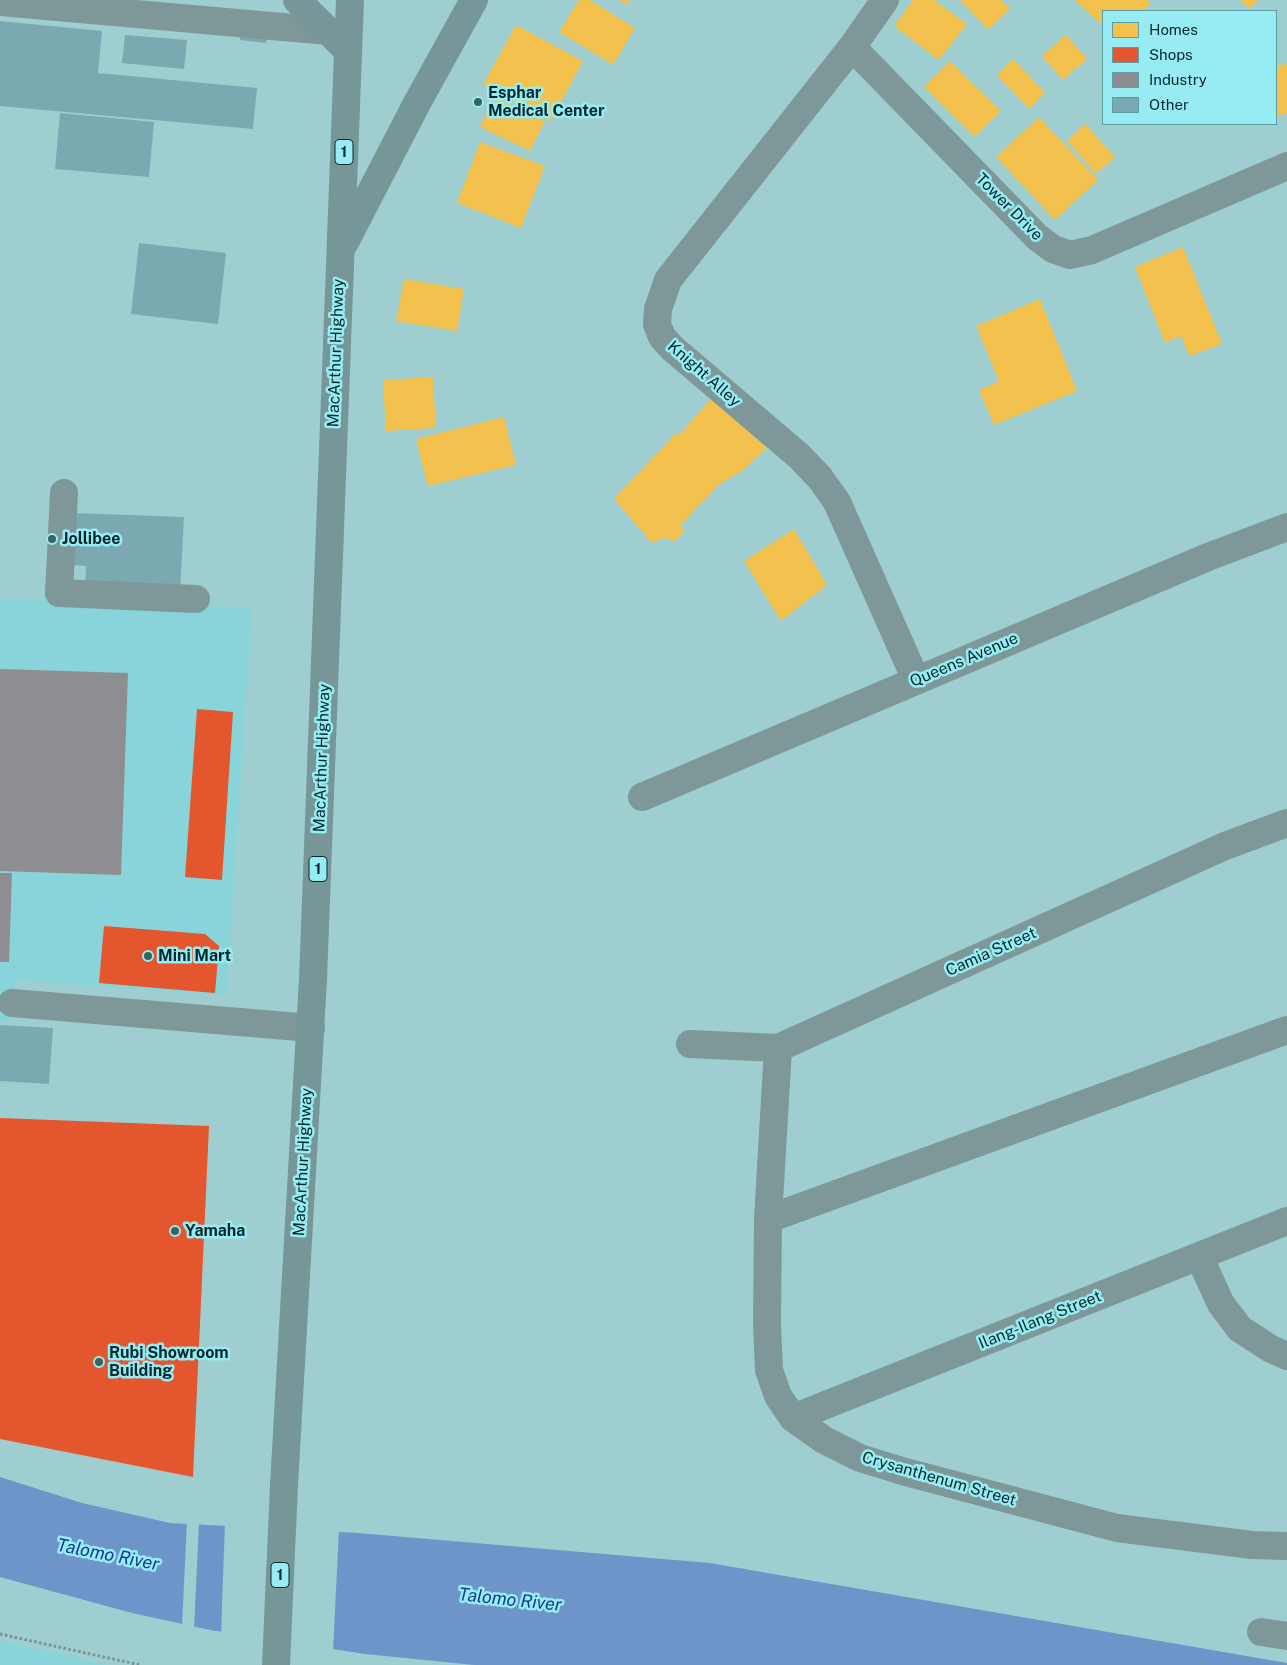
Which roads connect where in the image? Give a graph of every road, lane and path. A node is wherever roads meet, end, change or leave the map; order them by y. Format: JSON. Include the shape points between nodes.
{"nodes":[{"id":1,"x":297,"y":0,"type":"edge"},
{"id":2,"x":350,"y":0,"type":"edge"},
{"id":3,"x":474,"y":0,"type":"edge"},
{"id":4,"x":885,"y":0,"type":"edge"},
{"id":5,"x":0,"y":2,"type":"edge"},
{"id":6,"x":328,"y":31,"type":"junction"},
{"id":7,"x":852,"y":47,"type":"junction"},
{"id":8,"x":348,"y":51,"type":"junction"},
{"id":9,"x":1287,"y":166,"type":"edge"},
{"id":10,"x":340,"y":252,"type":"junction"},
{"id":11,"x":64,"y":493,"type":"dead end"},
{"id":12,"x":1287,"y":527,"type":"edge"},
{"id":13,"x":196,"y":599,"type":"dead end"},
{"id":14,"x":916,"y":680,"type":"junction"},
{"id":15,"x":642,"y":797,"type":"dead end"},
{"id":16,"x":1287,"y":823,"type":"edge"},
{"id":17,"x":12,"y":1003,"type":"dead end"},
{"id":18,"x":311,"y":1028,"type":"junction"},
{"id":19,"x":1287,"y":1030,"type":"edge"},
{"id":20,"x":690,"y":1044,"type":"dead end"},
{"id":21,"x":778,"y":1048,"type":"junction"},
{"id":22,"x":768,"y":1219,"type":"junction"},
{"id":23,"x":1287,"y":1221,"type":"edge"},
{"id":24,"x":1199,"y":1256,"type":"junction"},
{"id":25,"x":1287,"y":1356,"type":"edge"},
{"id":26,"x":793,"y":1418,"type":"junction"},
{"id":27,"x":1287,"y":1546,"type":"edge"},
{"id":28,"x":0,"y":1634,"type":"edge"},
{"id":29,"x":140,"y":1665,"type":"edge"},
{"id":30,"x":276,"y":1665,"type":"edge"}],
"edges":[{"from":1,"to":6,"type":"highway"},
{"from":2,"to":8,"type":"highway","name":"MacArthur Highway","number":"1"},
{"from":3,"to":10,"type":"highway","via":[[416,103]]},
{"from":4,"to":7,"type":"street","name":"Knight Alley"},
{"from":5,"to":6,"type":"street"},
{"from":6,"to":8,"type":"highway"},
{"from":7,"to":9,"type":"street","name":"Tower Drive","via":[[1037,237],[1053,249],[1070,255],[1092,250]]},
{"from":7,"to":14,"type":"street","name":"Knight Alley","via":[[668,280],[658,309],[657,324],[662,337],[672,348],[820,478],[836,502]]},
{"from":8,"to":10,"type":"highway","name":"MacArthur Highway","number":"1"},
{"from":10,"to":18,"type":"highway","name":"MacArthur Highway","number":"1"},
{"from":11,"to":13,"type":"street","via":[[59,593]]},
{"from":12,"to":14,"type":"street","name":"Queens Avenue"},
{"from":14,"to":15,"type":"street","name":"Queens Avenue"},
{"from":16,"to":21,"type":"street","name":"Camia Street","via":[[1225,846]]},
{"from":17,"to":18,"type":"street"},
{"from":18,"to":30,"type":"highway","name":"MacArthur Highway","number":"1"},
{"from":19,"to":22,"type":"street"},
{"from":20,"to":21,"type":"street","name":"Camia Street"},
{"from":21,"to":22,"type":"street","name":"Crysanthenum Street"},
{"from":22,"to":26,"type":"street","name":"Crysanthenum Street","via":[[768,1370],[778,1396]]},
{"from":23,"to":24,"type":"street","name":"Ilang-Ilang Street"},
{"from":24,"to":25,"type":"street","via":[[1221,1304],[1240,1329]]},
{"from":24,"to":26,"type":"street","name":"Ilang-Ilang Street"},
{"from":26,"to":27,"type":"street","name":"Crysanthenum Street","via":[[824,1440],[860,1458],[1117,1528],[1252,1545]]},
{"from":28,"to":29,"type":"path"}]}
